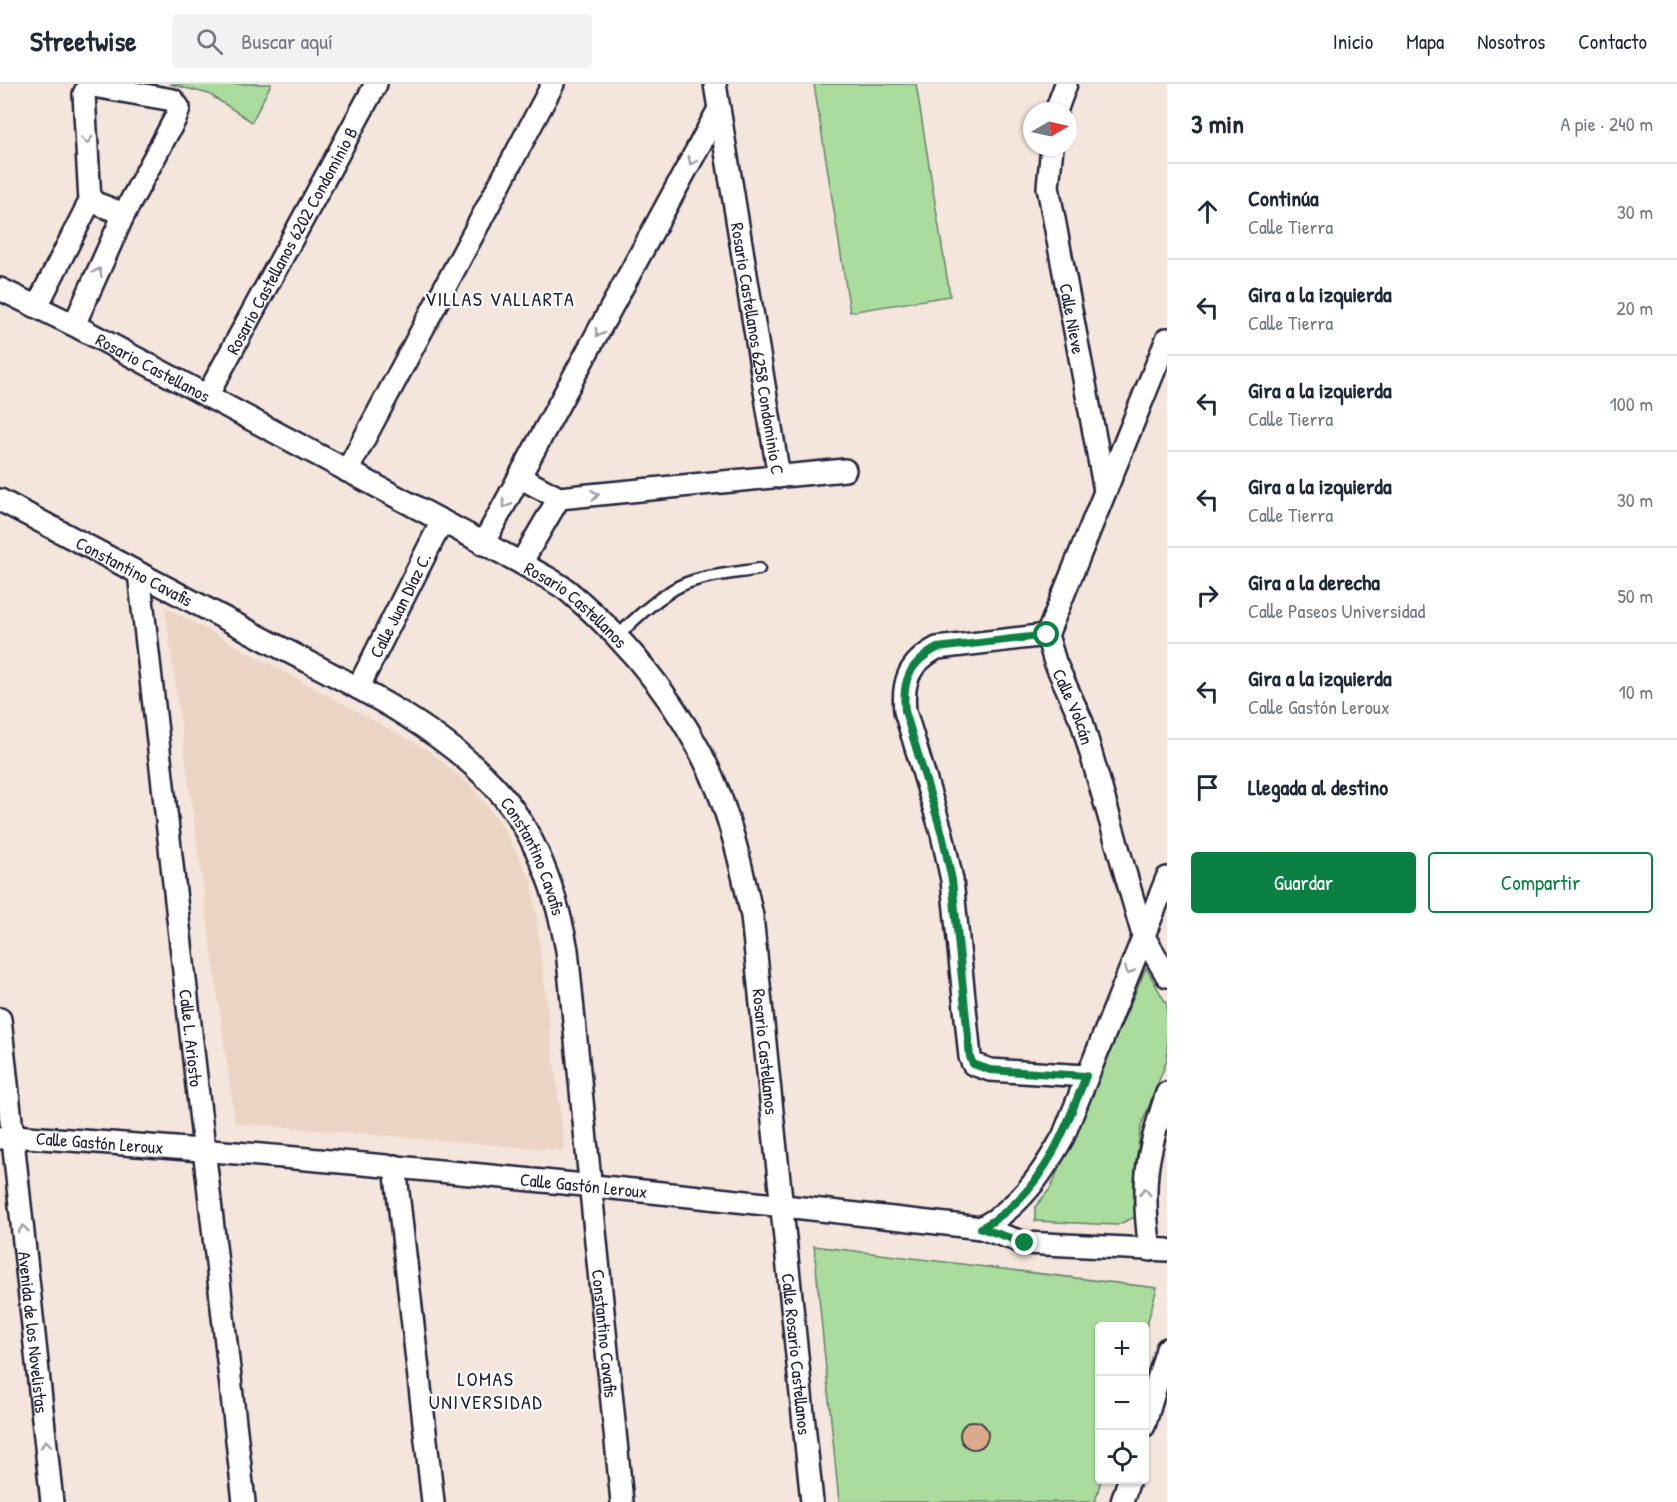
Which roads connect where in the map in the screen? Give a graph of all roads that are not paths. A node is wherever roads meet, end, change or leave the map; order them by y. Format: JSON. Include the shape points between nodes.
{"nodes":[{"id":1,"x":376,"y":84,"type":"edge"},
{"id":2,"x":553,"y":84,"type":"edge"},
{"id":3,"x":715,"y":84,"type":"edge"},
{"id":4,"x":1066,"y":84,"type":"edge"},
{"id":5,"x":1060,"y":102,"type":"edge"},
{"id":6,"x":719,"y":109,"type":"junction"},
{"id":7,"x":1051,"y":156,"type":"edge"},
{"id":8,"x":90,"y":201,"type":"junction"},
{"id":9,"x":124,"y":214,"type":"junction"},
{"id":10,"x":0,"y":289,"type":"edge"},
{"id":11,"x":37,"y":306,"type":"junction"},
{"id":12,"x":74,"y":325,"type":"junction"},
{"id":13,"x":1167,"y":339,"type":"edge"},
{"id":14,"x":207,"y":396,"type":"junction"},
{"id":15,"x":845,"y":470,"type":"dead end"},
{"id":16,"x":347,"y":471,"type":"junction"},
{"id":17,"x":779,"y":477,"type":"junction"},
{"id":18,"x":521,"y":478,"type":"junction"},
{"id":19,"x":1105,"y":491,"type":"junction"},
{"id":20,"x":559,"y":498,"type":"junction"},
{"id":21,"x":0,"y":500,"type":"edge"},
{"id":22,"x":442,"y":521,"type":"junction"},
{"id":23,"x":483,"y":544,"type":"junction"},
{"id":24,"x":521,"y":563,"type":"junction"},
{"id":25,"x":759,"y":569,"type":"dead end"},
{"id":26,"x":139,"y":573,"type":"junction"},
{"id":27,"x":1047,"y":635,"type":"junction"},
{"id":28,"x":617,"y":637,"type":"junction"},
{"id":29,"x":358,"y":688,"type":"junction"},
{"id":30,"x":1167,"y":878,"type":"edge"},
{"id":31,"x":1143,"y":936,"type":"junction"},
{"id":32,"x":1167,"y":976,"type":"edge"},
{"id":33,"x":0,"y":1019,"type":"edge"},
{"id":34,"x":1086,"y":1076,"type":"junction"},
{"id":35,"x":1167,"y":1093,"type":"edge"},
{"id":36,"x":6,"y":1137,"type":"edge"},
{"id":37,"x":204,"y":1149,"type":"junction"},
{"id":38,"x":395,"y":1166,"type":"junction"},
{"id":39,"x":591,"y":1184,"type":"junction"},
{"id":40,"x":781,"y":1205,"type":"junction"},
{"id":41,"x":981,"y":1228,"type":"junction"},
{"id":42,"x":1159,"y":1250,"type":"edge"},
{"id":43,"x":1167,"y":1349,"type":"edge"},
{"id":44,"x":1149,"y":1409,"type":"edge"},
{"id":45,"x":1127,"y":1484,"type":"edge"},
{"id":46,"x":52,"y":1502,"type":"edge"},
{"id":47,"x":244,"y":1502,"type":"edge"},
{"id":48,"x":433,"y":1502,"type":"edge"},
{"id":49,"x":622,"y":1502,"type":"edge"},
{"id":50,"x":812,"y":1502,"type":"edge"},
{"id":51,"x":1122,"y":1502,"type":"edge"}],
"edges":[{"from":1,"to":14,"type":"street","name":"Rosario Castellanos 6202 Condominio B"},
{"from":2,"to":16,"type":"street"},
{"from":3,"to":6,"type":"street","name":"Rosario Castellanos 6258 Condominio C"},
{"from":4,"to":5,"type":"street"},
{"from":6,"to":17,"type":"street","name":"Rosario Castellanos 6258 Condominio C"},
{"from":6,"to":18,"type":"street","one_way":true},
{"from":7,"to":19,"type":"street","name":"Calle Nieve","via":[[1048,187]]},
{"from":8,"to":9,"type":"street"},
{"from":9,"to":8,"type":"street","one_way":true,"via":[[176,117],[179,108],[173,100],[87,88],[84,94]]},
{"from":8,"to":11,"type":"street"},
{"from":12,"to":9,"type":"street","one_way":true},
{"from":10,"to":11,"type":"street","name":"Rosario Castellanos"},
{"from":11,"to":12,"type":"street","name":"Rosario Castellanos"},
{"from":12,"to":14,"type":"street","name":"Rosario Castellanos"},
{"from":13,"to":19,"type":"street"},
{"from":14,"to":16,"type":"street","name":"Rosario Castellanos"},
{"from":15,"to":17,"type":"street"},
{"from":16,"to":22,"type":"street","name":"Rosario Castellanos"},
{"from":20,"to":17,"type":"street","name":"Rosario Castellanos 6258 Condominio C","one_way":true},
{"from":18,"to":20,"type":"street"},
{"from":18,"to":23,"type":"street","one_way":true},
{"from":19,"to":27,"type":"street"},
{"from":20,"to":24,"type":"street"},
{"from":21,"to":26,"type":"street","name":"Constantino Cavafis"},
{"from":22,"to":23,"type":"street","name":"Rosario Castellanos"},
{"from":22,"to":29,"type":"street","name":"Calle Juan Díaz C."},
{"from":23,"to":24,"type":"street","name":"Rosario Castellanos"},
{"from":24,"to":28,"type":"street","name":"Rosario Castellanos","via":[[566,590]]},
{"from":25,"to":28,"type":"lane","via":[[694,581],[674,589]]},
{"from":26,"to":29,"type":"street","name":"Constantino Cavafis"},
{"from":26,"to":37,"type":"street","name":"Calle L. Ariosto"},
{"from":27,"to":31,"type":"street","name":"Calle Volcán","via":[[1082,722]]},
{"from":27,"to":34,"type":"street","via":[[937,648],[912,666],[905,678],[903,695],[952,880],[973,1064],[990,1070]]},
{"from":28,"to":40,"type":"street","name":"Rosario Castellanos","via":[[687,728],[719,792],[739,855],[752,916]]},
{"from":29,"to":39,"type":"street","name":"Constantino Cavafis","via":[[460,754],[495,788],[527,830],[560,912],[567,950]]},
{"from":30,"to":31,"type":"street"},
{"from":31,"to":32,"type":"street","name":"Calle Volcán"},
{"from":31,"to":34,"type":"street","one_way":true},
{"from":33,"to":36,"type":"street","name":"Avenida de los Novelistas"},
{"from":34,"to":41,"type":"street","via":[[1063,1137],[1046,1166],[1017,1203]]},
{"from":42,"to":35,"type":"street","one_way":true,"via":[[1145,1215],[1145,1179],[1150,1144]]},
{"from":36,"to":37,"type":"street","name":"Calle Gastón Leroux"},
{"from":46,"to":36,"type":"street","name":"Avenida de los Novelistas","one_way":true},
{"from":37,"to":38,"type":"street","name":"Calle Gastón Leroux"},
{"from":37,"to":47,"type":"street","name":"Calle L. Ariosto"},
{"from":38,"to":39,"type":"street","name":"Calle Gastón Leroux"},
{"from":38,"to":48,"type":"street"},
{"from":39,"to":40,"type":"street","name":"Calle Gastón Leroux"},
{"from":39,"to":49,"type":"street","name":"Constantino Cavafis"},
{"from":40,"to":41,"type":"street","name":"Calle Gastón Leroux"},
{"from":40,"to":50,"type":"street","name":"Calle Rosario Castellanos"},
{"from":41,"to":42,"type":"street","name":"Calle Gastón Leroux","via":[[1025,1243]]},
{"from":43,"to":44,"type":"street"},
{"from":45,"to":51,"type":"street"}]}
